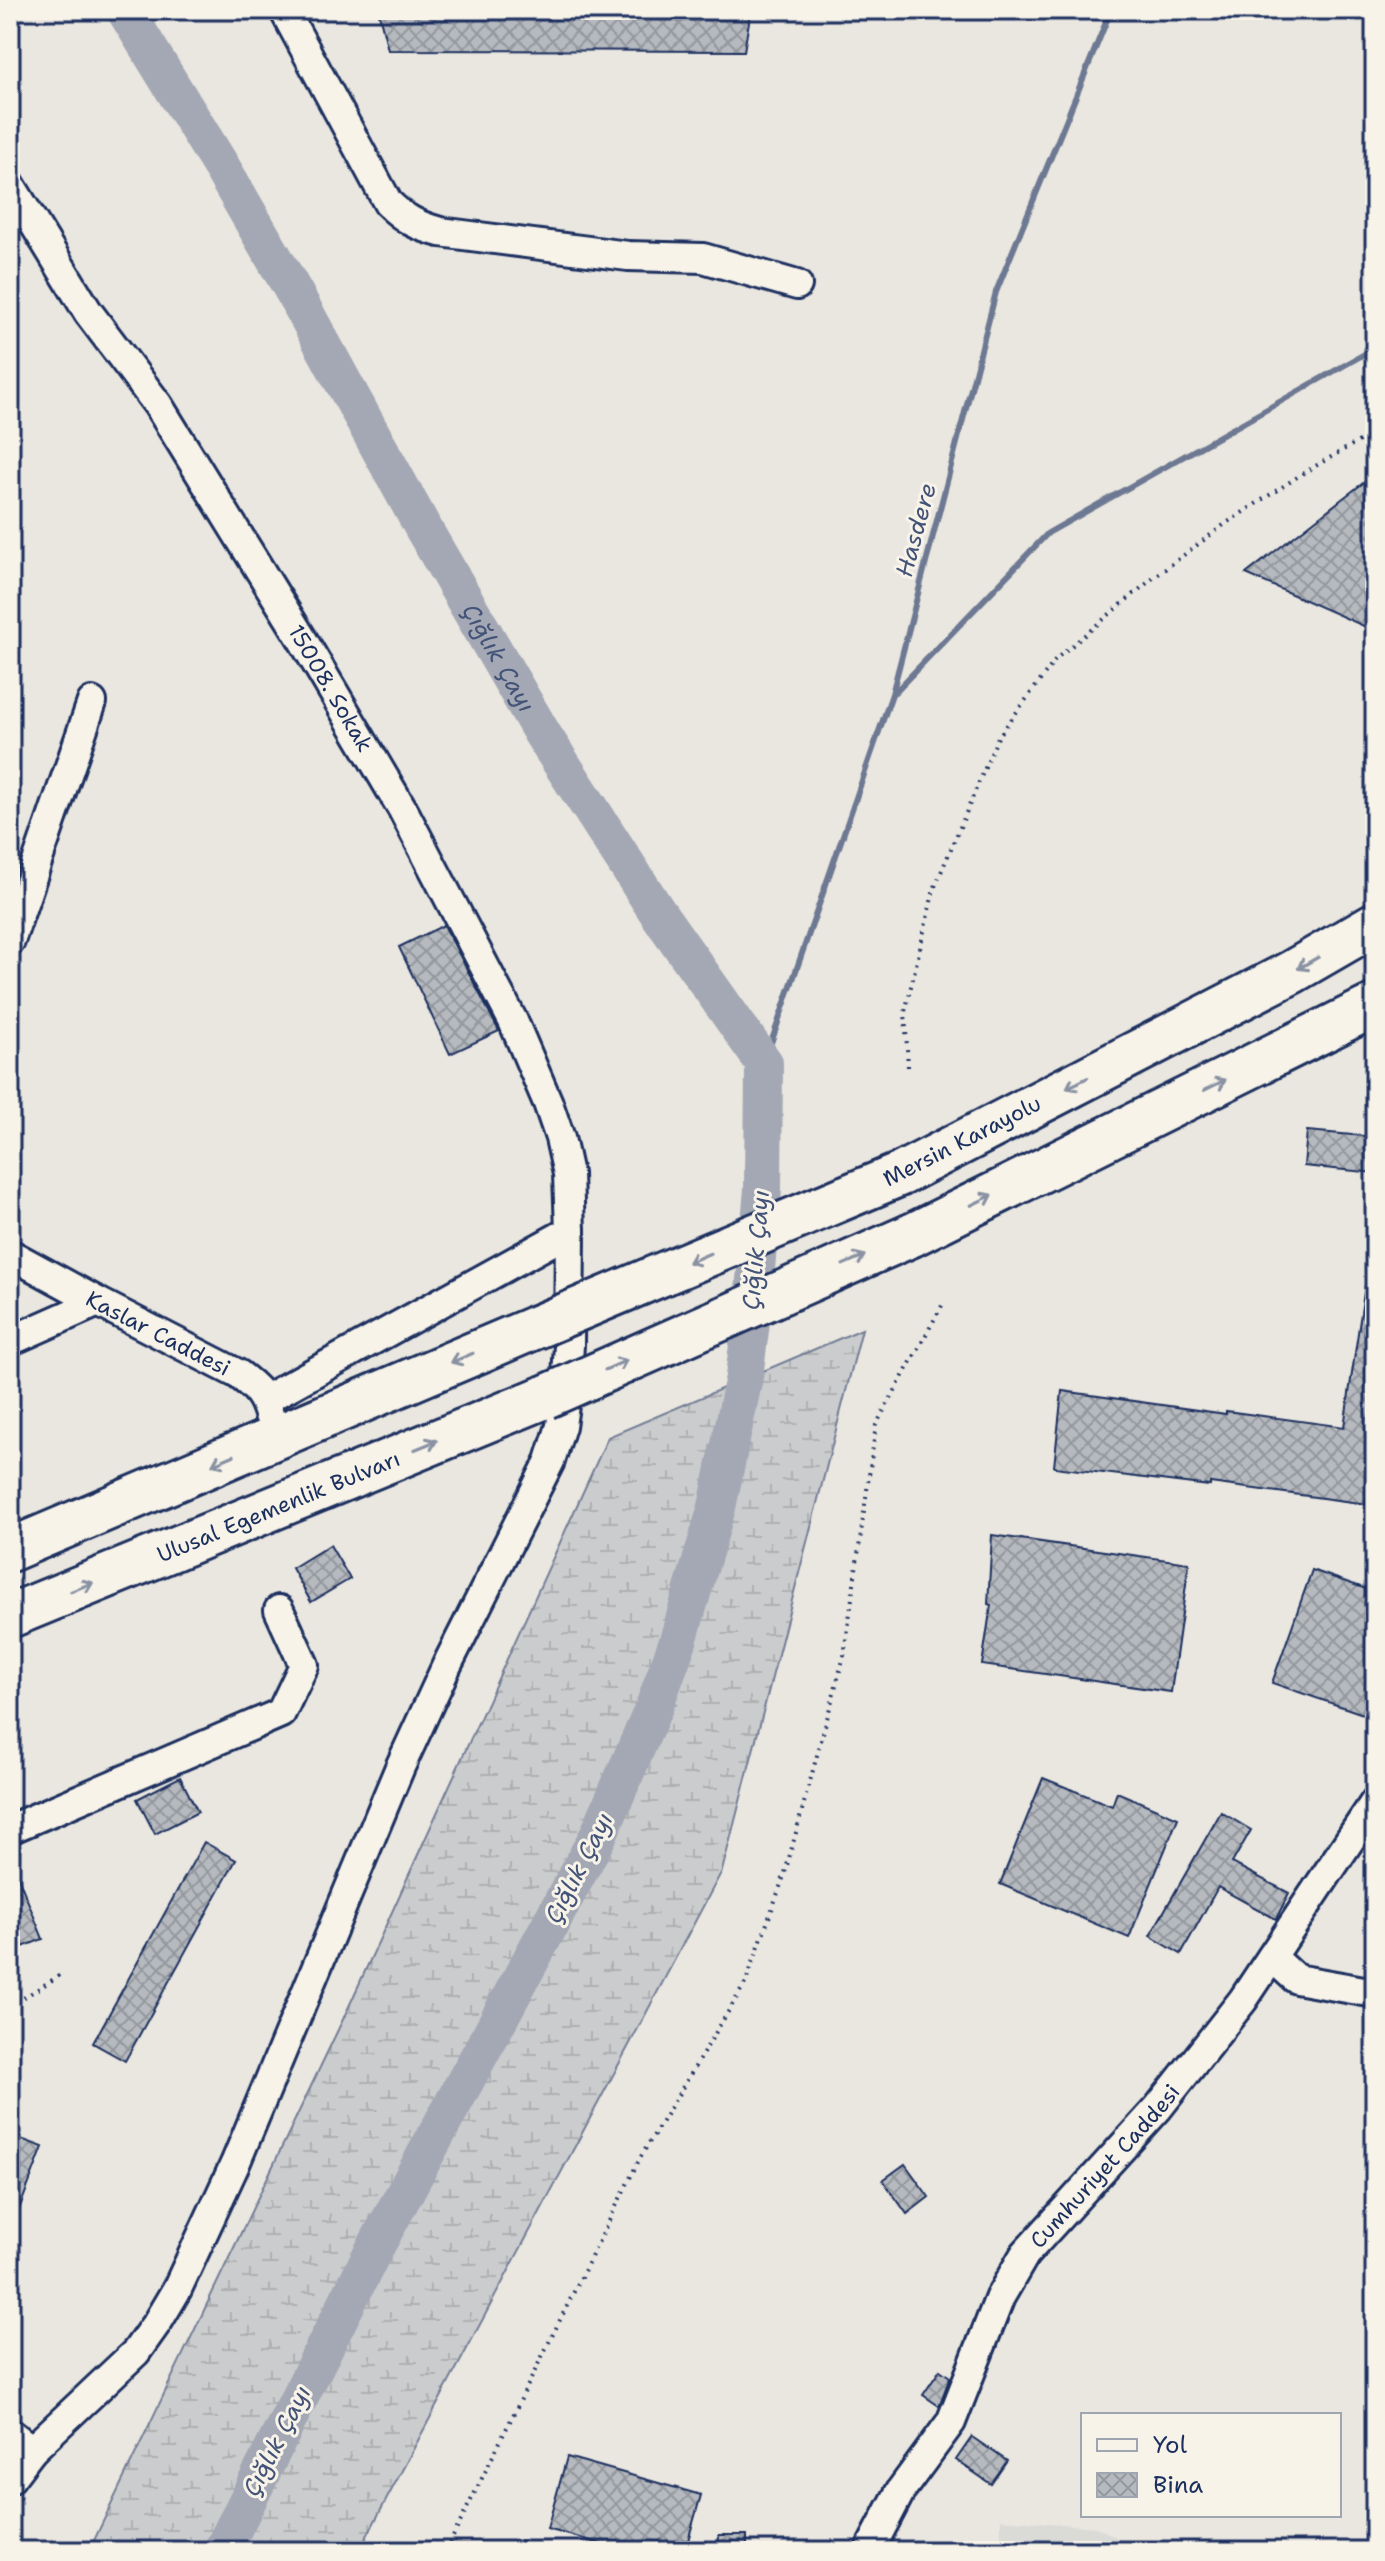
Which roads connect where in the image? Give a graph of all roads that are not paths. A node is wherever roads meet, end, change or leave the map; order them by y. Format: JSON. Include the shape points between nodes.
{"nodes":[{"id":1,"x":284,"y":10,"type":"edge"},
{"id":2,"x":10,"y":184,"type":"edge"},
{"id":3,"x":797,"y":285,"type":"dead end"},
{"id":4,"x":92,"y":702,"type":"dead end"},
{"id":5,"x":1375,"y":924,"type":"edge"},
{"id":6,"x":10,"y":941,"type":"edge"},
{"id":7,"x":1375,"y":1005,"type":"edge"},
{"id":8,"x":570,"y":1231,"type":"junction"},
{"id":9,"x":10,"y":1254,"type":"edge"},
{"id":10,"x":98,"y":1302,"type":"junction"},
{"id":11,"x":10,"y":1341,"type":"edge"},
{"id":12,"x":270,"y":1419,"type":"junction"},
{"id":13,"x":10,"y":1550,"type":"edge"},
{"id":14,"x":279,"y":1610,"type":"dead end"},
{"id":15,"x":10,"y":1616,"type":"edge"},
{"id":16,"x":1375,"y":1802,"type":"edge"},
{"id":17,"x":10,"y":1829,"type":"edge"},
{"id":18,"x":1272,"y":1957,"type":"junction"},
{"id":19,"x":1375,"y":1993,"type":"edge"},
{"id":20,"x":10,"y":2433,"type":"edge"},
{"id":21,"x":32,"y":2450,"type":"junction"},
{"id":22,"x":10,"y":2479,"type":"edge"},
{"id":23,"x":869,"y":2551,"type":"edge"}],
"edges":[{"from":1,"to":3,"type":"street","via":[[388,203],[419,227],[628,256],[703,258]]},
{"from":2,"to":8,"type":"street","name":"15008. Sokak","via":[[88,312],[158,405],[403,810],[513,1021],[548,1103],[568,1174]]},
{"from":4,"to":6,"type":"street"},
{"from":5,"to":12,"type":"highway","name":"Mersin Karayolu","one_way":true,"bridge":true,"via":[[901,1174],[534,1328]]},
{"from":15,"to":7,"type":"highway","name":"Ulusal Egemenlik Bulvarı","one_way":true,"bridge":true,"via":[[545,1397],[912,1235]]},
{"from":8,"to":12,"type":"street"},
{"from":8,"to":21,"type":"street","name":"15008. Sokak","via":[[566,1391],[550,1461],[400,1767],[241,2150],[177,2289],[136,2352]]},
{"from":9,"to":10,"type":"street","name":"Kaslar Caddesi"},
{"from":10,"to":11,"type":"street"},
{"from":10,"to":12,"type":"street","name":"Kaslar Caddesi","via":[[238,1374],[253,1385]]},
{"from":12,"to":13,"type":"highway","one_way":true},
{"from":14,"to":17,"type":"street","via":[[304,1665],[281,1713]]},
{"from":16,"to":18,"type":"street","name":"Cumhuriyet Caddesi"},
{"from":18,"to":19,"type":"street","via":[[1296,1979]]},
{"from":18,"to":23,"type":"street","name":"Cumhuriyet Caddesi","via":[[1158,2108],[1025,2254],[1000,2297],[951,2422],[901,2490]]},
{"from":20,"to":21,"type":"street"},
{"from":21,"to":22,"type":"street","name":"15008. Sokak"}]}
